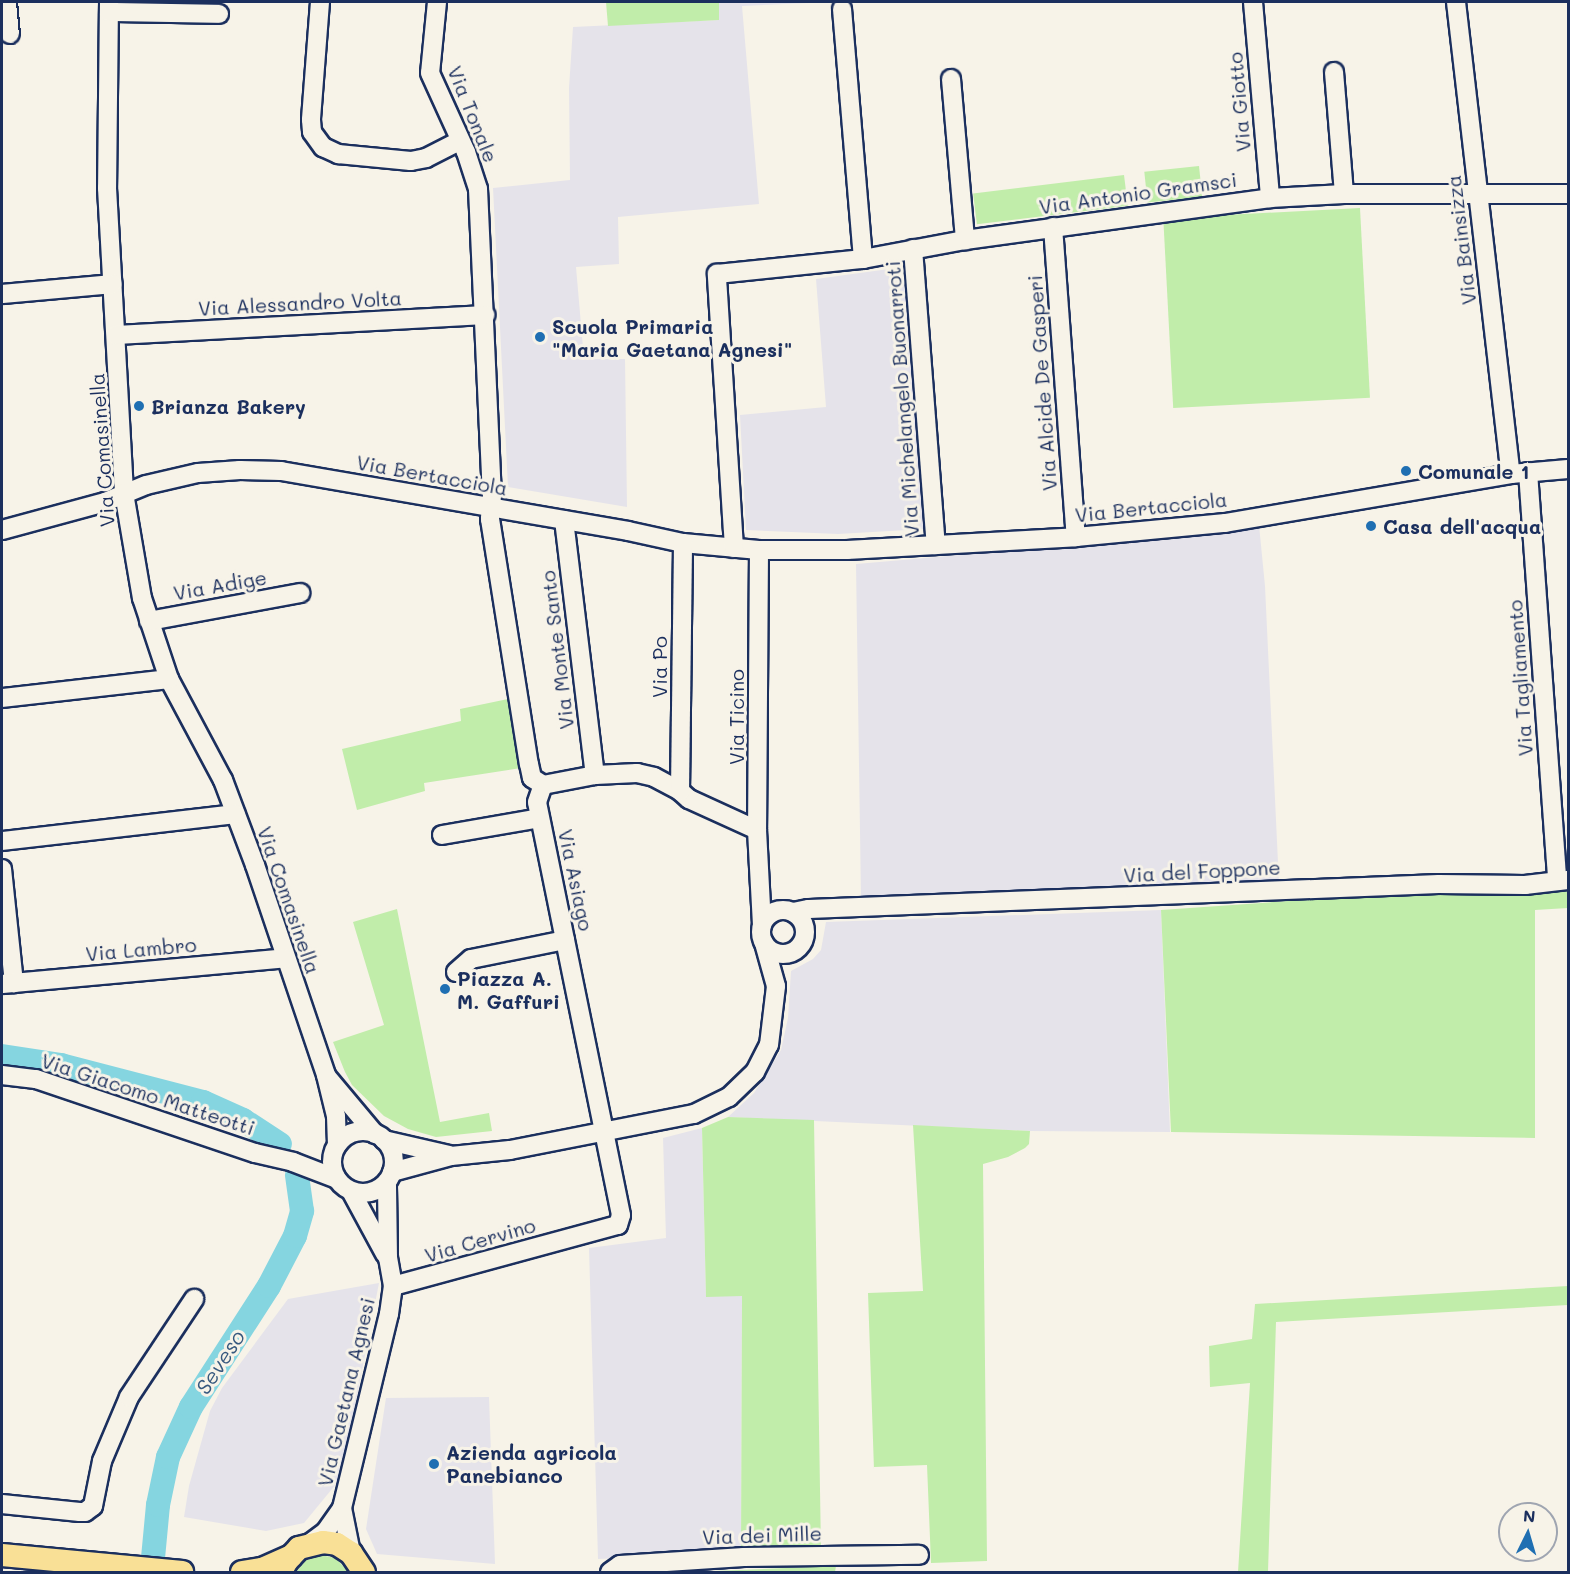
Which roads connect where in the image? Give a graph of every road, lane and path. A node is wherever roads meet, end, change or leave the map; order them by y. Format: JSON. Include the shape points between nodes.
{"nodes":[{"id":1,"x":7,"y":2,"type":"edge"},
{"id":2,"x":320,"y":2,"type":"edge"},
{"id":3,"x":437,"y":2,"type":"edge"},
{"id":4,"x":1253,"y":2,"type":"edge"},
{"id":5,"x":1455,"y":2,"type":"edge"},
{"id":6,"x":109,"y":7,"type":"edge"},
{"id":7,"x":842,"y":9,"type":"dead end"},
{"id":8,"x":219,"y":14,"type":"dead end"},
{"id":9,"x":10,"y":34,"type":"dead end"},
{"id":10,"x":1334,"y":72,"type":"dead end"},
{"id":11,"x":951,"y":79,"type":"dead end"},
{"id":12,"x":460,"y":141,"type":"junction"},
{"id":13,"x":1479,"y":193,"type":"junction"},
{"id":14,"x":1344,"y":194,"type":"junction"},
{"id":15,"x":1569,"y":194,"type":"edge"},
{"id":16,"x":1270,"y":198,"type":"junction"},
{"id":17,"x":1053,"y":227,"type":"junction"},
{"id":18,"x":965,"y":240,"type":"junction"},
{"id":19,"x":913,"y":249,"type":"junction"},
{"id":20,"x":863,"y":259,"type":"junction"},
{"id":21,"x":114,"y":284,"type":"junction"},
{"id":22,"x":2,"y":294,"type":"edge"},
{"id":23,"x":485,"y":315,"type":"junction"},
{"id":24,"x":116,"y":335,"type":"junction"},
{"id":25,"x":1569,"y":469,"type":"edge"},
{"id":26,"x":1519,"y":473,"type":"junction"},
{"id":27,"x":124,"y":493,"type":"junction"},
{"id":28,"x":491,"y":508,"type":"junction"},
{"id":29,"x":564,"y":520,"type":"junction"},
{"id":30,"x":2,"y":530,"type":"edge"},
{"id":31,"x":1076,"y":537,"type":"junction"},
{"id":32,"x":683,"y":543,"type":"junction"},
{"id":33,"x":936,"y":545,"type":"junction"},
{"id":34,"x":734,"y":548,"type":"junction"},
{"id":35,"x":759,"y":550,"type":"junction"},
{"id":36,"x":300,"y":593,"type":"dead end"},
{"id":37,"x":149,"y":621,"type":"junction"},
{"id":38,"x":169,"y":679,"type":"junction"},
{"id":39,"x":2,"y":698,"type":"edge"},
{"id":40,"x":595,"y":775,"type":"junction"},
{"id":41,"x":543,"y":785,"type":"junction"},
{"id":42,"x":680,"y":791,"type":"junction"},
{"id":43,"x":235,"y":814,"type":"junction"},
{"id":44,"x":540,"y":818,"type":"junction"},
{"id":45,"x":757,"y":830,"type":"junction"},
{"id":46,"x":442,"y":835,"type":"dead end"},
{"id":47,"x":2,"y":841,"type":"edge"},
{"id":48,"x":2,"y":869,"type":"edge"},
{"id":49,"x":1563,"y":881,"type":"edge"},
{"id":50,"x":759,"y":885,"type":"junction"},
{"id":51,"x":838,"y":909,"type":"junction"},
{"id":52,"x":789,"y":911,"type":"junction"},
{"id":53,"x":762,"y":925,"type":"junction"},
{"id":54,"x":565,"y":940,"type":"junction"},
{"id":55,"x":764,"y":944,"type":"junction"},
{"id":56,"x":797,"y":945,"type":"junction"},
{"id":57,"x":285,"y":958,"type":"junction"},
{"id":58,"x":456,"y":972,"type":"dead end"},
{"id":59,"x":8,"y":984,"type":"edge"},
{"id":60,"x":776,"y":986,"type":"junction"},
{"id":61,"x":2,"y":1075,"type":"edge"},
{"id":62,"x":326,"y":1076,"type":"junction"},
{"id":63,"x":606,"y":1133,"type":"junction"},
{"id":64,"x":380,"y":1137,"type":"junction"},
{"id":65,"x":335,"y":1150,"type":"junction"},
{"id":66,"x":451,"y":1156,"type":"junction"},
{"id":67,"x":305,"y":1162,"type":"junction"},
{"id":68,"x":389,"y":1177,"type":"junction"},
{"id":69,"x":344,"y":1185,"type":"junction"},
{"id":70,"x":578,"y":1235,"type":"joint"},
{"id":71,"x":388,"y":1258,"type":"junction"},
{"id":72,"x":393,"y":1286,"type":"junction"},
{"id":73,"x":194,"y":1299,"type":"dead end"},
{"id":74,"x":2,"y":1504,"type":"edge"},
{"id":75,"x":342,"y":1508,"type":"junction"},
{"id":76,"x":2,"y":1555,"type":"edge"},
{"id":77,"x":919,"y":1555,"type":"dead end"},
{"id":78,"x":294,"y":1557,"type":"edge"},
{"id":79,"x":361,"y":1567,"type":"edge"},
{"id":80,"x":182,"y":1572,"type":"edge"},
{"id":81,"x":242,"y":1572,"type":"edge"},
{"id":82,"x":610,"y":1572,"type":"edge"}],
"edges":[{"from":1,"to":9,"type":"street"},
{"from":2,"to":12,"type":"street","via":[[311,120],[312,132],[323,147],[338,154],[411,161]]},
{"from":3,"to":12,"type":"street","name":"Via Tonale","via":[[430,74]]},
{"from":4,"to":16,"type":"street","name":"Via Giotto"},
{"from":5,"to":13,"type":"street","name":"Via Bainsizza"},
{"from":6,"to":8,"type":"street"},
{"from":6,"to":21,"type":"street","name":"Via Comasinella","via":[[106,159]]},
{"from":7,"to":20,"type":"street"},
{"from":10,"to":14,"type":"street"},
{"from":11,"to":18,"type":"street"},
{"from":12,"to":23,"type":"street","name":"Via Tonale","via":[[478,189]]},
{"from":13,"to":14,"type":"street","name":"Via Antonio Gramsci"},
{"from":13,"to":15,"type":"street","name":"Via Antonio Gramsci"},
{"from":13,"to":26,"type":"street","name":"Via Bainsizza"},
{"from":14,"to":16,"type":"street","name":"Via Antonio Gramsci"},
{"from":16,"to":17,"type":"street","name":"Via Antonio Gramsci"},
{"from":17,"to":18,"type":"street","name":"Via Antonio Gramsci"},
{"from":17,"to":31,"type":"street","name":"Via Alcide De Gasperi"},
{"from":18,"to":19,"type":"street","name":"Via Antonio Gramsci"},
{"from":19,"to":20,"type":"street","name":"Via Antonio Gramsci"},
{"from":19,"to":33,"type":"street","name":"Via Michelangelo Buonarroti"},
{"from":20,"to":34,"type":"street","name":"Via Antonio Gramsci","via":[[717,274],[724,516]]},
{"from":21,"to":22,"type":"street"},
{"from":21,"to":24,"type":"street","name":"Via Comasinella"},
{"from":23,"to":24,"type":"street","name":"Via Alessandro Volta"},
{"from":23,"to":28,"type":"street","name":"Via Tonale"},
{"from":24,"to":27,"type":"street","name":"Via Comasinella"},
{"from":25,"to":26,"type":"street","name":"Via Bertacciola"},
{"from":26,"to":31,"type":"street","name":"Via Bertacciola","via":[[1225,523]]},
{"from":26,"to":49,"type":"street","name":"Via Tagliamento"},
{"from":27,"to":28,"type":"street","name":"Via Bertacciola","via":[[198,473],[270,471]]},
{"from":27,"to":30,"type":"street","name":"Via Bertacciola","via":[[105,502]]},
{"from":27,"to":37,"type":"street","name":"Via Comasinella"},
{"from":28,"to":29,"type":"street","name":"Via Bertacciola"},
{"from":28,"to":41,"type":"street","via":[[529,764],[532,778]]},
{"from":29,"to":32,"type":"street","name":"Via Bertacciola"},
{"from":29,"to":40,"type":"street","name":"Via Monte Santo"},
{"from":31,"to":33,"type":"street","name":"Via Bertacciola"},
{"from":32,"to":34,"type":"street","name":"Via Bertacciola"},
{"from":32,"to":42,"type":"street","name":"Via Po"},
{"from":33,"to":35,"type":"street","name":"Via Bertacciola"},
{"from":34,"to":35,"type":"street","name":"Via Bertacciola"},
{"from":35,"to":45,"type":"street","name":"Via Ticino"},
{"from":36,"to":37,"type":"street","name":"Via Adige"},
{"from":37,"to":38,"type":"street","name":"Via Comasinella"},
{"from":38,"to":39,"type":"street"},
{"from":38,"to":43,"type":"street","name":"Via Comasinella","via":[[223,780]]},
{"from":40,"to":41,"type":"street"},
{"from":40,"to":42,"type":"street","via":[[637,773]]},
{"from":41,"to":44,"type":"street","name":"Via Asiago","via":[[537,795]]},
{"from":42,"to":45,"type":"street","via":[[689,800]]},
{"from":43,"to":47,"type":"street"},
{"from":43,"to":57,"type":"street","name":"Via Comasinella"},
{"from":44,"to":46,"type":"street"},
{"from":44,"to":54,"type":"street","name":"Via Asiago"},
{"from":45,"to":50,"type":"street","name":"Via Ticino"},
{"from":48,"to":59,"type":"street"},
{"from":49,"to":51,"type":"street","name":"Via del Foppone"},
{"from":50,"to":52,"type":"street"},
{"from":50,"to":53,"type":"street","name":"Via Ticino"},
{"from":51,"to":52,"type":"street","name":"Via del Foppone"},
{"from":51,"to":56,"type":"street","via":[[818,921]]},
{"from":52,"to":53,"type":"street","via":[[774,912]]},
{"from":52,"to":56,"type":"street","via":[[804,926]]},
{"from":53,"to":55,"type":"street"},
{"from":54,"to":58,"type":"street","via":[[471,959]]},
{"from":54,"to":63,"type":"street","name":"Via Asiago"},
{"from":55,"to":56,"type":"street","via":[[773,952]]},
{"from":55,"to":60,"type":"street"},
{"from":56,"to":60,"type":"street"},
{"from":57,"to":59,"type":"street","name":"Via Lambro"},
{"from":57,"to":62,"type":"street","name":"Via Comasinella"},
{"from":60,"to":63,"type":"street","via":[[769,1045],[755,1072],[729,1096],[694,1114]]},
{"from":61,"to":67,"type":"street","name":"Via Giacomo Matteotti","via":[[36,1079],[274,1157]]},
{"from":62,"to":64,"type":"street","name":"Via Comasinella"},
{"from":62,"to":65,"type":"street","name":"Via Comasinella","via":[[336,1116]]},
{"from":63,"to":66,"type":"street"},
{"from":63,"to":70,"type":"street","name":"Via Asiago","via":[[621,1215],[618,1225]]},
{"from":64,"to":65,"type":"street","via":[[368,1132],[352,1134]]},
{"from":64,"to":66,"type":"street"},
{"from":64,"to":68,"type":"street","via":[[391,1149]]},
{"from":65,"to":67,"type":"street","name":"Via Giacomo Matteotti"},
{"from":65,"to":69,"type":"street","via":[[332,1168]]},
{"from":66,"to":68,"type":"street"},
{"from":67,"to":69,"type":"street","name":"Via Giacomo Matteotti"},
{"from":68,"to":69,"type":"street","via":[[374,1191]]},
{"from":68,"to":71,"type":"street"},
{"from":69,"to":71,"type":"street"},
{"from":70,"to":72,"type":"street","name":"Via Cervino"},
{"from":71,"to":72,"type":"street"},
{"from":72,"to":75,"type":"street","name":"Via Gaetana Agnesi"},
{"from":73,"to":74,"type":"street","via":[[129,1397],[102,1461],[93,1506],[81,1512]]},
{"from":75,"to":78,"type":"street","name":"Via Gaetana Agnesi","via":[[326,1531]]},
{"from":75,"to":79,"type":"street","name":"Via Gaetana Agnesi"},
{"from":76,"to":80,"type":"main road"},
{"from":77,"to":82,"type":"street","name":"Via dei Mille","via":[[733,1558],[620,1565]]},
{"from":78,"to":79,"type":"main road","via":[[323,1542],[337,1544]]},
{"from":78,"to":81,"type":"main road"}]}
